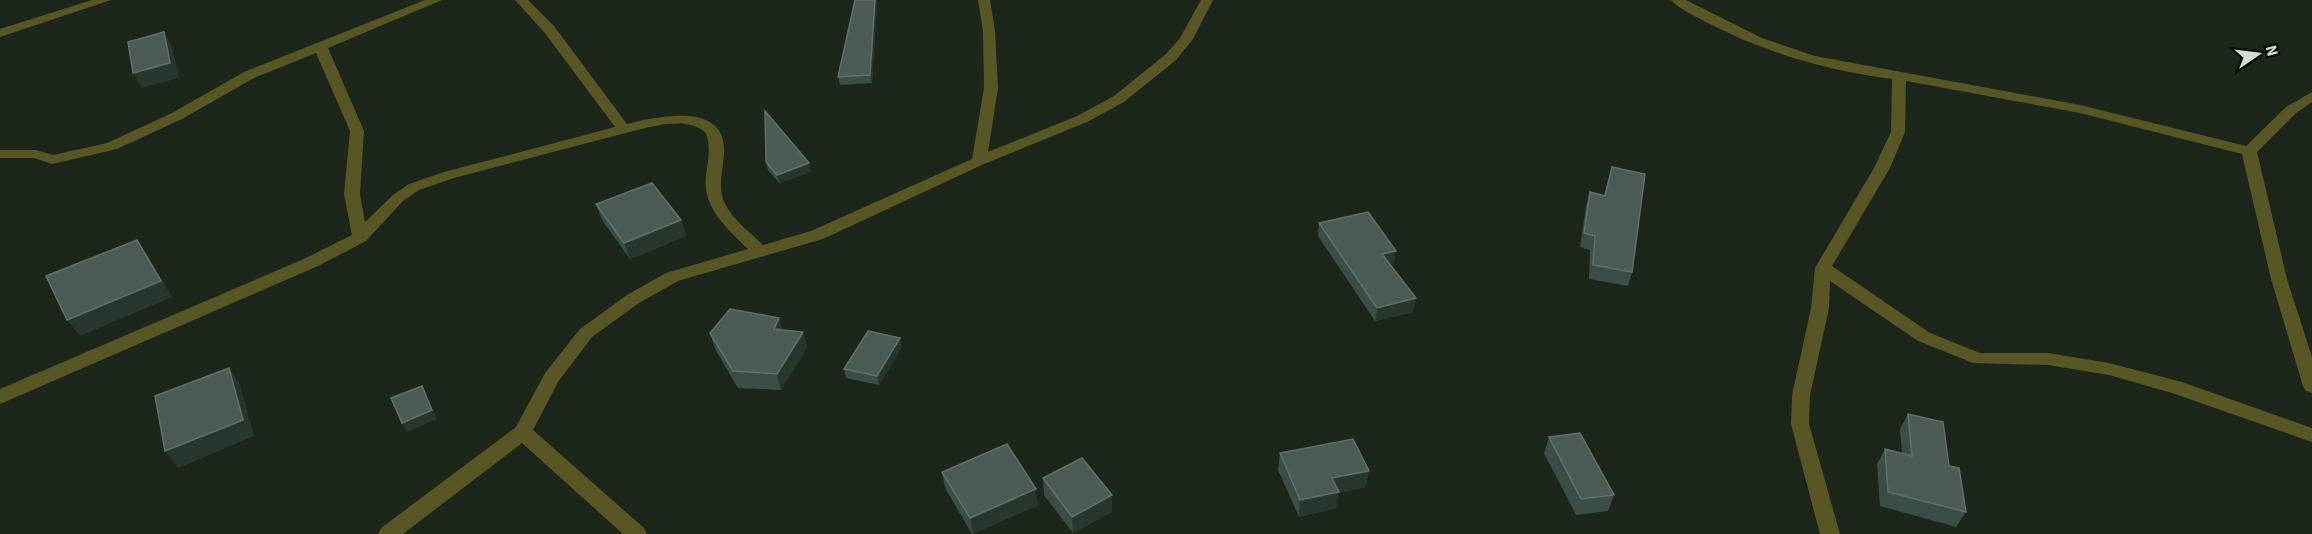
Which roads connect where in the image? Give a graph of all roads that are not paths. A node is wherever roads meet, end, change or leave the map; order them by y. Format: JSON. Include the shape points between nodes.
{"nodes":[{"id":1,"x":105,"y":0,"type":"edge"},
{"id":2,"x":436,"y":0,"type":"edge"},
{"id":3,"x":521,"y":0,"type":"edge"},
{"id":4,"x":984,"y":0,"type":"edge"},
{"id":5,"x":1207,"y":0,"type":"edge"},
{"id":6,"x":1677,"y":0,"type":"edge"},
{"id":7,"x":0,"y":33,"type":"edge"},
{"id":8,"x":320,"y":46,"type":"junction"},
{"id":9,"x":1899,"y":76,"type":"junction"},
{"id":10,"x":2312,"y":96,"type":"edge"},
{"id":11,"x":624,"y":129,"type":"junction"},
{"id":12,"x":2249,"y":151,"type":"junction"},
{"id":13,"x":0,"y":154,"type":"edge"},
{"id":14,"x":979,"y":161,"type":"junction"},
{"id":15,"x":360,"y":237,"type":"junction"},
{"id":16,"x":760,"y":252,"type":"junction"},
{"id":17,"x":1823,"y":268,"type":"junction"},
{"id":18,"x":2312,"y":386,"type":"edge"},
{"id":19,"x":0,"y":397,"type":"edge"},
{"id":20,"x":523,"y":432,"type":"junction"},
{"id":21,"x":2312,"y":435,"type":"edge"},
{"id":22,"x":388,"y":534,"type":"edge"},
{"id":23,"x":637,"y":534,"type":"edge"},
{"id":24,"x":1830,"y":534,"type":"edge"}],
"edges":[{"from":1,"to":7,"type":"street"},
{"from":2,"to":8,"type":"street"},
{"from":3,"to":11,"type":"street","via":[[549,29]]},
{"from":4,"to":14,"type":"street","via":[[991,88]]},
{"from":5,"to":14,"type":"street","via":[[1186,39],[1171,57],[1119,99],[1082,119]]},
{"from":6,"to":9,"type":"street","via":[[1773,49],[1845,69]]},
{"from":8,"to":13,"type":"street","via":[[249,75],[177,117],[112,146],[52,160],[36,154]]},
{"from":8,"to":15,"type":"street","via":[[357,131],[351,194]]},
{"from":9,"to":12,"type":"street","via":[[2080,109]]},
{"from":9,"to":17,"type":"street","via":[[1898,132],[1882,168]]},
{"from":10,"to":12,"type":"street","via":[[2291,110]]},
{"from":11,"to":15,"type":"street","via":[[414,187]]},
{"from":11,"to":16,"type":"street","via":[[675,118],[697,121],[710,130],[717,143],[713,183],[717,203]]},
{"from":12,"to":18,"type":"street","via":[[2279,279]]},
{"from":14,"to":16,"type":"street","via":[[818,234]]},
{"from":15,"to":19,"type":"street","via":[[256,288]]},
{"from":16,"to":20,"type":"street","via":[[672,277],[586,333],[551,378]]},
{"from":17,"to":21,"type":"street","via":[[1924,337],[1979,359],[2048,359],[2109,369],[2176,387]]},
{"from":17,"to":24,"type":"street","via":[[1820,308],[1801,395],[1800,424]]},
{"from":20,"to":22,"type":"street"},
{"from":20,"to":23,"type":"street"}]}
